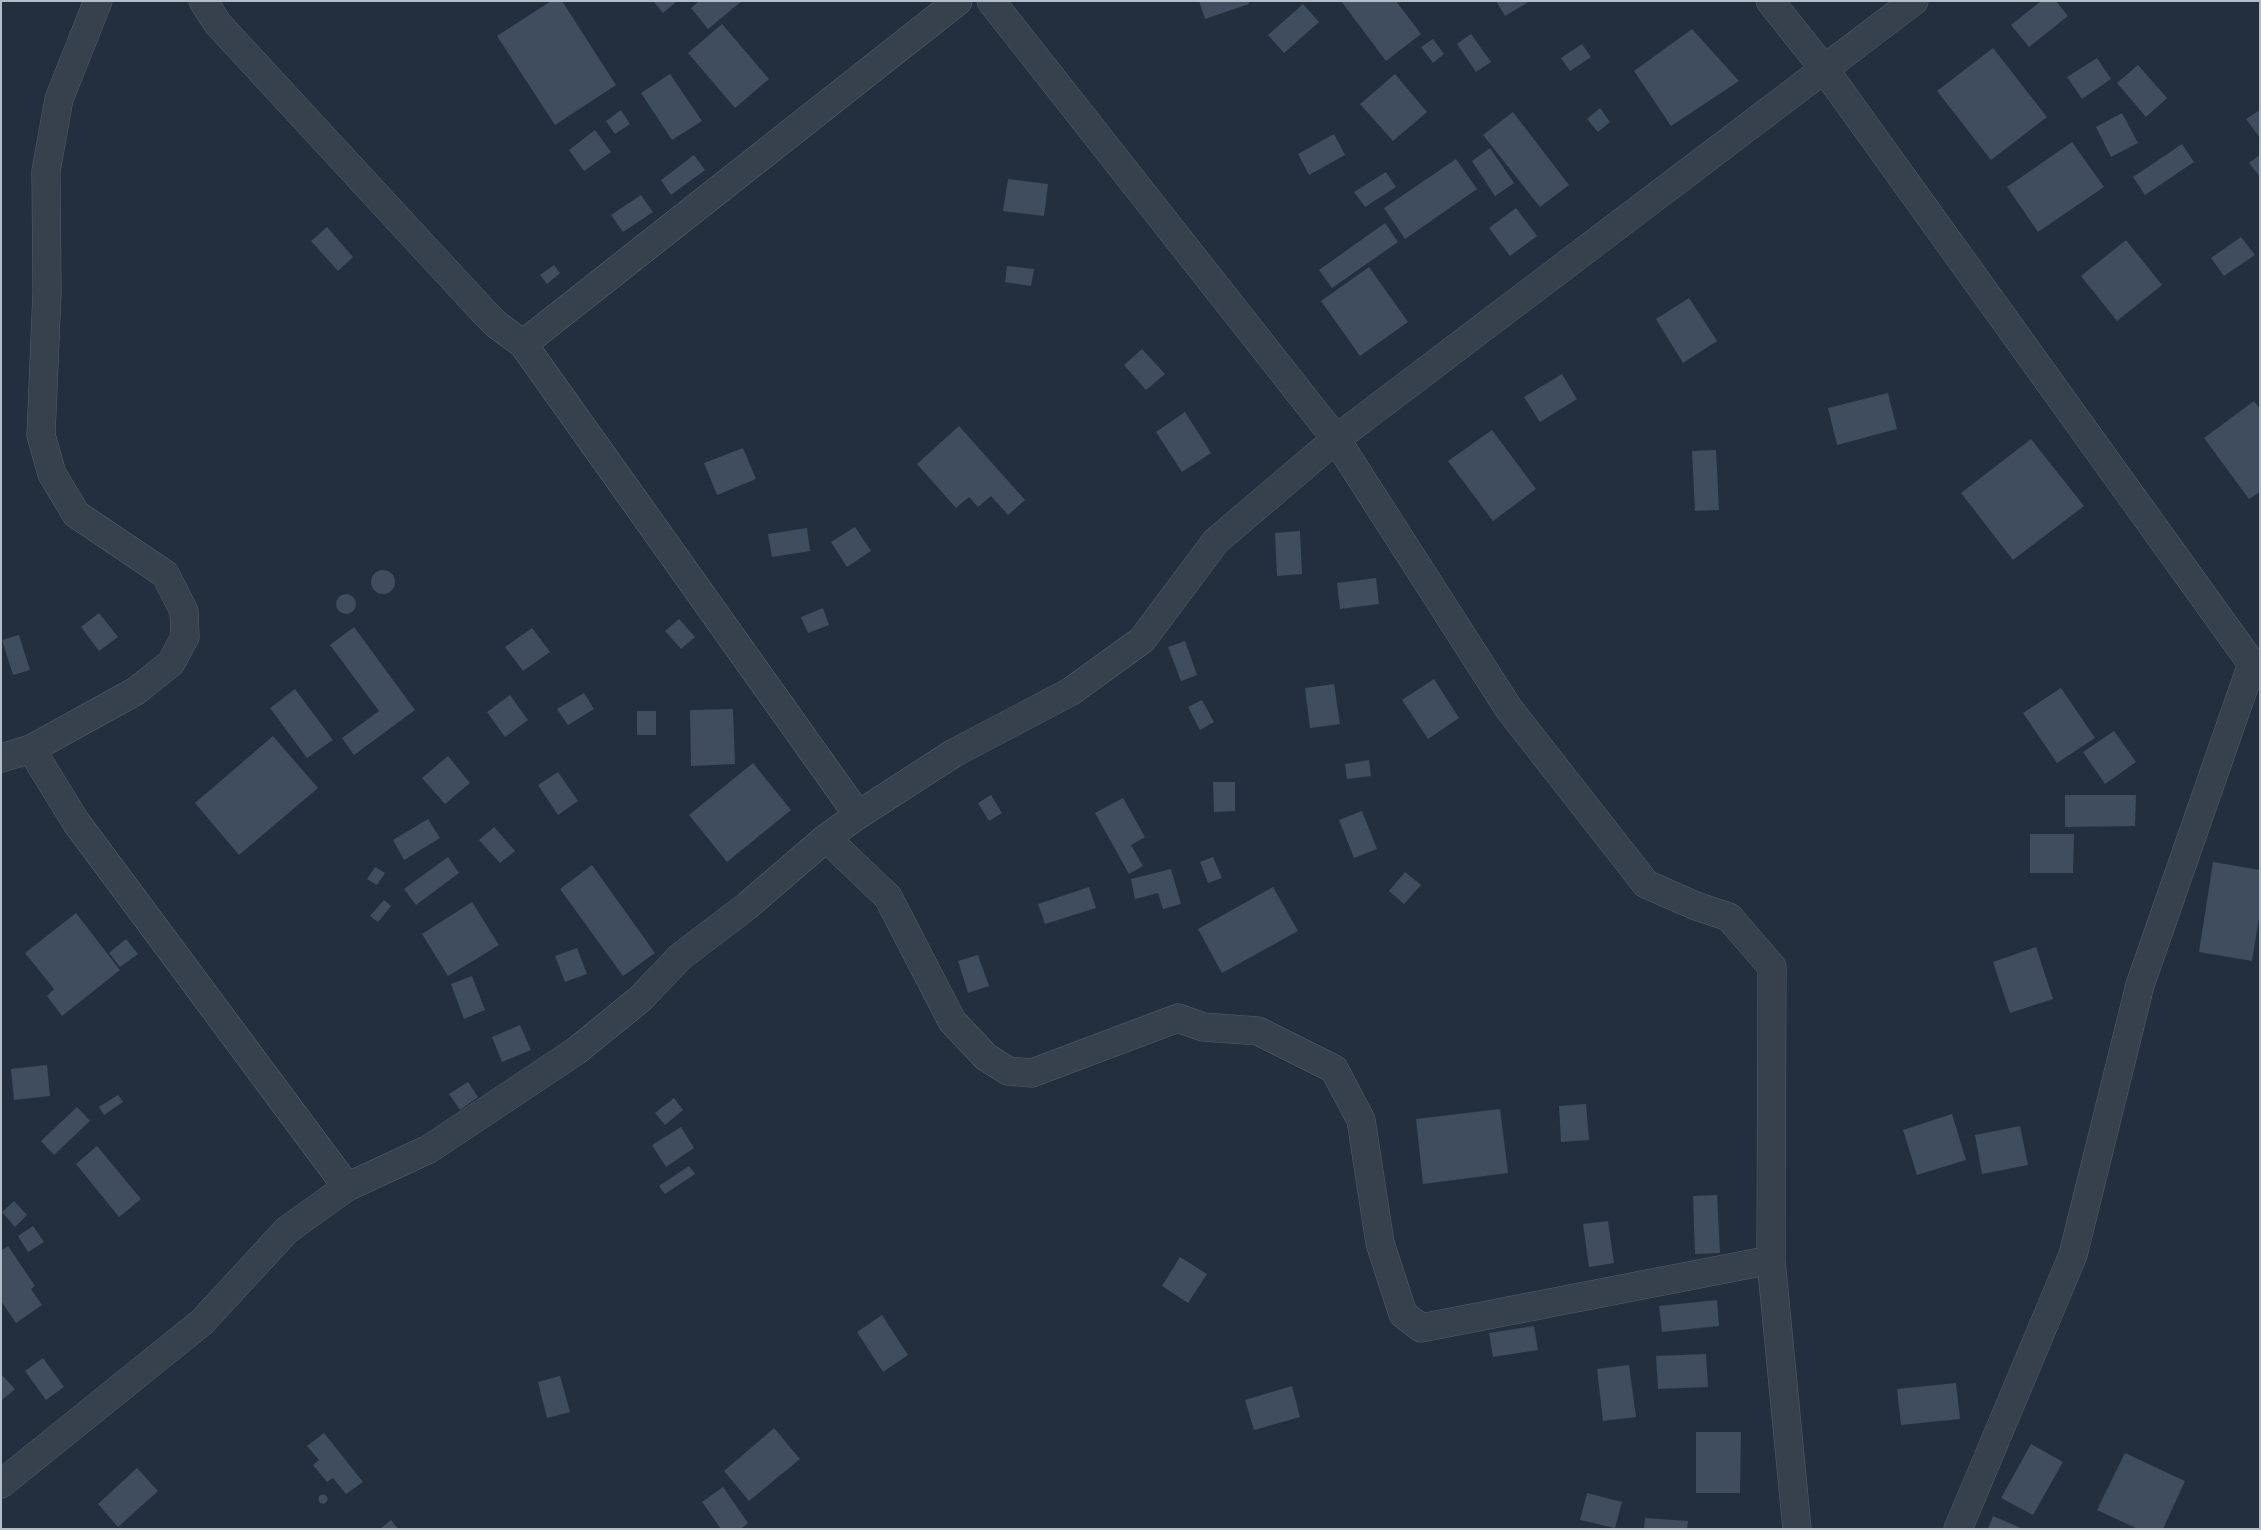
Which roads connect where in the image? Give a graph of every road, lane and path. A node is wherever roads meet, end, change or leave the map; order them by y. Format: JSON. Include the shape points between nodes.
{"nodes":[{"id":1,"x":98,"y":1,"type":"edge"},
{"id":2,"x":202,"y":1,"type":"edge"},
{"id":3,"x":958,"y":1,"type":"edge"},
{"id":4,"x":992,"y":1,"type":"edge"},
{"id":5,"x":1770,"y":1,"type":"edge"},
{"id":6,"x":1914,"y":1,"type":"edge"},
{"id":7,"x":1825,"y":70,"type":"junction"},
{"id":8,"x":523,"y":344,"type":"junction"},
{"id":9,"x":1336,"y":440,"type":"junction"},
{"id":10,"x":2256,"y":670,"type":"edge"},
{"id":11,"x":31,"y":749,"type":"junction"},
{"id":12,"x":1,"y":758,"type":"edge"},
{"id":13,"x":858,"y":815,"type":"junction"},
{"id":14,"x":826,"y":838,"type":"junction"},
{"id":15,"x":348,"y":1187,"type":"junction"},
{"id":16,"x":1771,"y":1260,"type":"junction"},
{"id":17,"x":1,"y":1484,"type":"edge"},
{"id":18,"x":1797,"y":1529,"type":"edge"},
{"id":19,"x":1958,"y":1529,"type":"edge"}],
"edges":[{"from":1,"to":11,"type":"street","via":[[59,98],[46,171],[47,292],[40,434],[52,474],[76,514],[165,574],[184,611],[185,637],[172,662],[136,691]]},
{"from":2,"to":8,"type":"street","via":[[218,24],[491,319]]},
{"from":3,"to":8,"type":"street"},
{"from":4,"to":9,"type":"street"},
{"from":5,"to":7,"type":"street"},
{"from":6,"to":7,"type":"street"},
{"from":7,"to":9,"type":"street"},
{"from":7,"to":10,"type":"street"},
{"from":8,"to":13,"type":"street"},
{"from":9,"to":13,"type":"street","via":[[1216,541],[1142,640],[1070,692],[954,754]]},
{"from":9,"to":16,"type":"street","via":[[1509,709],[1646,884],[1729,917],[1772,968]]},
{"from":10,"to":19,"type":"street","via":[[2140,985],[2073,1255]]},
{"from":11,"to":12,"type":"street"},
{"from":11,"to":15,"type":"street","via":[[76,822]]},
{"from":13,"to":14,"type":"street"},
{"from":14,"to":15,"type":"street","via":[[747,906],[680,957],[640,999],[576,1051],[429,1149]]},
{"from":14,"to":16,"type":"street","via":[[888,897],[952,1021],[986,1057],[1008,1071],[1032,1073],[1178,1018],[1203,1027],[1258,1031],[1334,1069],[1361,1120],[1380,1243],[1403,1314],[1421,1328]]},
{"from":15,"to":17,"type":"street","via":[[286,1230],[202,1322]]},
{"from":16,"to":18,"type":"street"}]}
